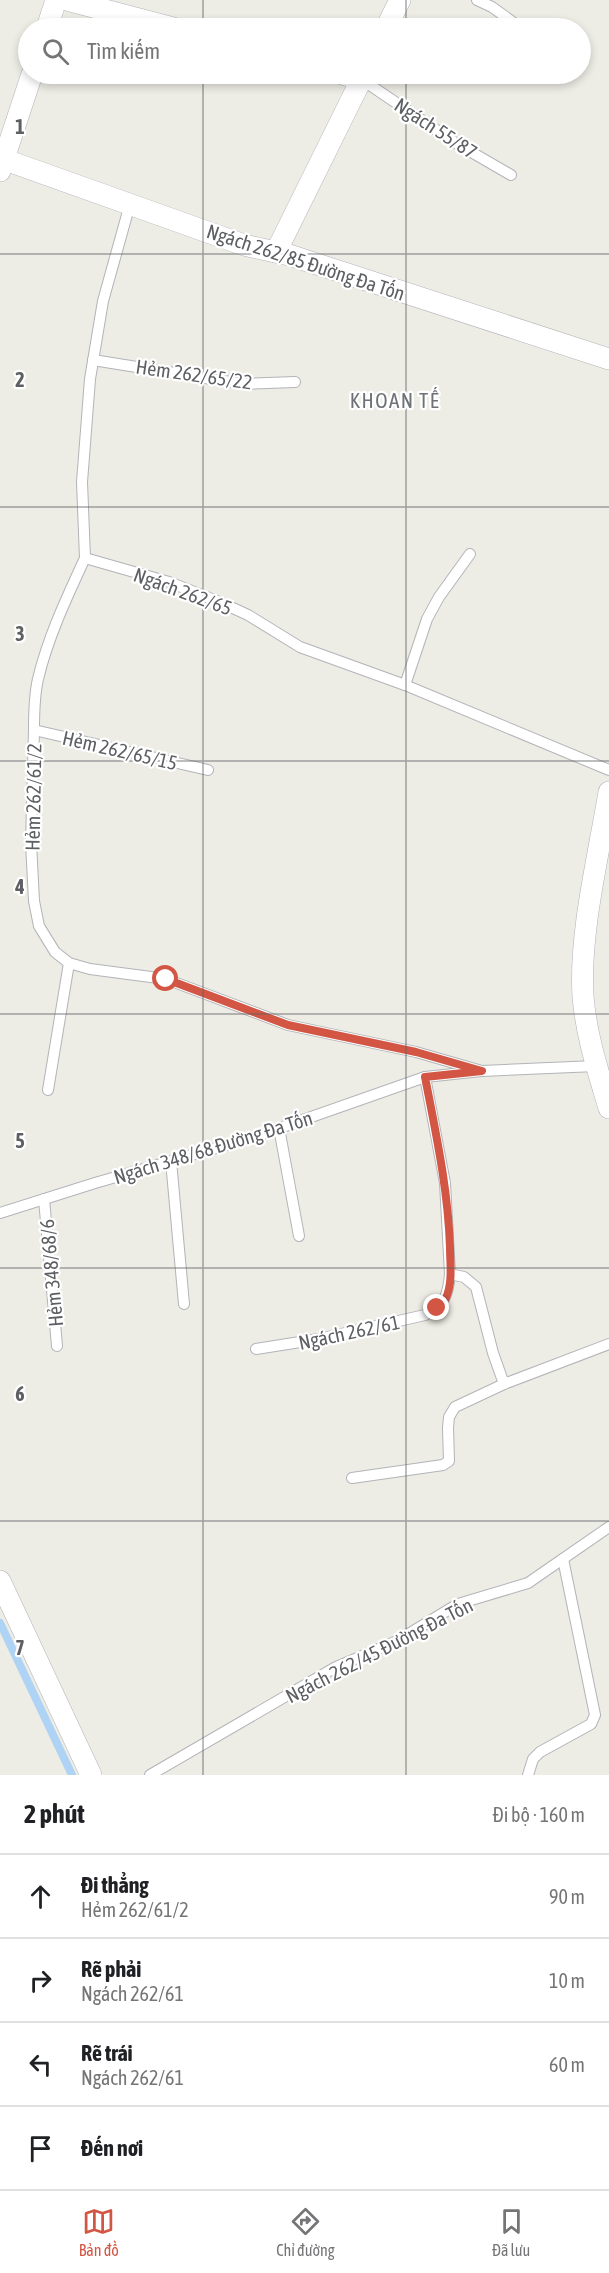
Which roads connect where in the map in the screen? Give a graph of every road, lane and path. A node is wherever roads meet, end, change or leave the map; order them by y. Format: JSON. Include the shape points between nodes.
{"nodes":[{"id":1,"x":56,"y":0,"type":"edge"},
{"id":2,"x":67,"y":0,"type":"edge"},
{"id":3,"x":400,"y":0,"type":"edge"},
{"id":4,"x":477,"y":0,"type":"edge"},
{"id":5,"x":494,"y":3,"type":"edge"},
{"id":6,"x":50,"y":18,"type":"edge"},
{"id":7,"x":135,"y":18,"type":"edge"},
{"id":8,"x":391,"y":18,"type":"edge"},
{"id":9,"x":510,"y":18,"type":"edge"},
{"id":10,"x":29,"y":84,"type":"edge"},
{"id":11,"x":352,"y":84,"type":"edge"},
{"id":12,"x":369,"y":84,"type":"edge"},
{"id":13,"x":1,"y":163,"type":"edge"},
{"id":14,"x":512,"y":175,"type":"dead end"},
{"id":15,"x":130,"y":204,"type":"junction"},
{"id":16,"x":276,"y":252,"type":"junction"},
{"id":17,"x":609,"y":359,"type":"edge"},
{"id":18,"x":93,"y":360,"type":"junction"},
{"id":19,"x":295,"y":382,"type":"dead end"},
{"id":20,"x":470,"y":555,"type":"dead end"},
{"id":21,"x":85,"y":558,"type":"junction"},
{"id":22,"x":405,"y":685,"type":"junction"},
{"id":23,"x":34,"y":730,"type":"junction"},
{"id":24,"x":609,"y":770,"type":"edge"},
{"id":25,"x":208,"y":771,"type":"dead end"},
{"id":26,"x":609,"y":792,"type":"edge"},
{"id":27,"x":69,"y":963,"type":"junction"},
{"id":28,"x":596,"y":1066,"type":"junction"},
{"id":29,"x":482,"y":1071,"type":"junction"},
{"id":30,"x":425,"y":1077,"type":"junction"},
{"id":31,"x":48,"y":1090,"type":"dead end"},
{"id":32,"x":609,"y":1108,"type":"edge"},
{"id":33,"x":279,"y":1128,"type":"junction"},
{"id":34,"x":171,"y":1161,"type":"junction"},
{"id":35,"x":44,"y":1199,"type":"junction"},
{"id":36,"x":0,"y":1213,"type":"edge"},
{"id":37,"x":299,"y":1236,"type":"dead end"},
{"id":38,"x":450,"y":1274,"type":"junction"},
{"id":39,"x":184,"y":1304,"type":"dead end"},
{"id":40,"x":609,"y":1344,"type":"edge"},
{"id":41,"x":57,"y":1346,"type":"dead end"},
{"id":42,"x":256,"y":1349,"type":"dead end"},
{"id":43,"x":504,"y":1384,"type":"junction"},
{"id":44,"x":352,"y":1478,"type":"dead end"},
{"id":45,"x":609,"y":1527,"type":"edge"},
{"id":46,"x":563,"y":1559,"type":"junction"},
{"id":47,"x":0,"y":1581,"type":"edge"},
{"id":48,"x":91,"y":1775,"type":"edge"},
{"id":49,"x":150,"y":1775,"type":"edge"},
{"id":50,"x":528,"y":1775,"type":"edge"}],
"edges":[{"from":1,"to":6,"type":"street"},
{"from":2,"to":7,"type":"street"},
{"from":3,"to":8,"type":"street"},
{"from":4,"to":5,"type":"lane"},
{"from":5,"to":9,"type":"lane"},
{"from":10,"to":13,"type":"street"},
{"from":11,"to":16,"type":"street"},
{"from":12,"to":14,"type":"lane","name":"Ngách 55/87","via":[[454,142]]},
{"from":13,"to":15,"type":"street","name":"Ngách 262/85 Đường Đa Tốn"},
{"from":15,"to":16,"type":"street","name":"Ngách 262/85 Đường Đa Tốn","via":[[244,245]]},
{"from":15,"to":18,"type":"lane","via":[[103,301]]},
{"from":16,"to":17,"type":"street","name":"Ngách 262/85 Đường Đa Tốn"},
{"from":18,"to":19,"type":"lane","name":"Hẻm 262/65/22","via":[[243,384]]},
{"from":18,"to":21,"type":"lane","via":[[82,482]]},
{"from":20,"to":22,"type":"lane","via":[[427,619]]},
{"from":21,"to":22,"type":"lane","name":"Ngách 262/65","via":[[169,582],[222,603],[300,647]]},
{"from":21,"to":23,"type":"lane","via":[[60,613],[38,679]]},
{"from":22,"to":24,"type":"lane","name":"Ngách 262/65"},
{"from":23,"to":25,"type":"lane","name":"Hẻm 262/65/15"},
{"from":23,"to":27,"type":"lane","name":"Hẻm 262/61/2","via":[[34,901],[46,941]]},
{"from":26,"to":28,"type":"street","via":[[583,959],[586,1022]]},
{"from":27,"to":29,"type":"lane","name":"Hẻm 262/61/2","via":[[166,979],[288,1025],[416,1052]]},
{"from":27,"to":31,"type":"lane"},
{"from":28,"to":29,"type":"lane"},
{"from":28,"to":32,"type":"street"},
{"from":29,"to":30,"type":"lane"},
{"from":30,"to":33,"type":"lane","name":"Ngách 348/68 Đường Đa Tốn"},
{"from":30,"to":38,"type":"lane","name":"Ngách 262/61","via":[[446,1183]]},
{"from":33,"to":34,"type":"lane","name":"Ngách 348/68 Đường Đa Tốn"},
{"from":33,"to":37,"type":"lane"},
{"from":34,"to":35,"type":"lane","name":"Ngách 348/68 Đường Đa Tốn"},
{"from":34,"to":39,"type":"lane"},
{"from":35,"to":36,"type":"lane","name":"Ngách 348/68 Đường Đa Tốn"},
{"from":35,"to":41,"type":"lane","name":"Hẻm 348/68/6"},
{"from":38,"to":42,"type":"lane","name":"Ngách 262/61","via":[[446,1300],[425,1315]]},
{"from":38,"to":43,"type":"lane","via":[[464,1277],[476,1287]]},
{"from":40,"to":43,"type":"lane"},
{"from":43,"to":44,"type":"lane","via":[[456,1407],[449,1417],[449,1461],[443,1465]]},
{"from":45,"to":46,"type":"lane","name":"Ngách 262/45 Đường Đa Tốn"},
{"from":46,"to":49,"type":"lane","name":"Ngách 262/45 Đường Đa Tốn","via":[[528,1583],[458,1604],[397,1641],[336,1667]]},
{"from":46,"to":50,"type":"lane","via":[[595,1715],[591,1724],[532,1759]]},
{"from":47,"to":48,"type":"street"}]}
